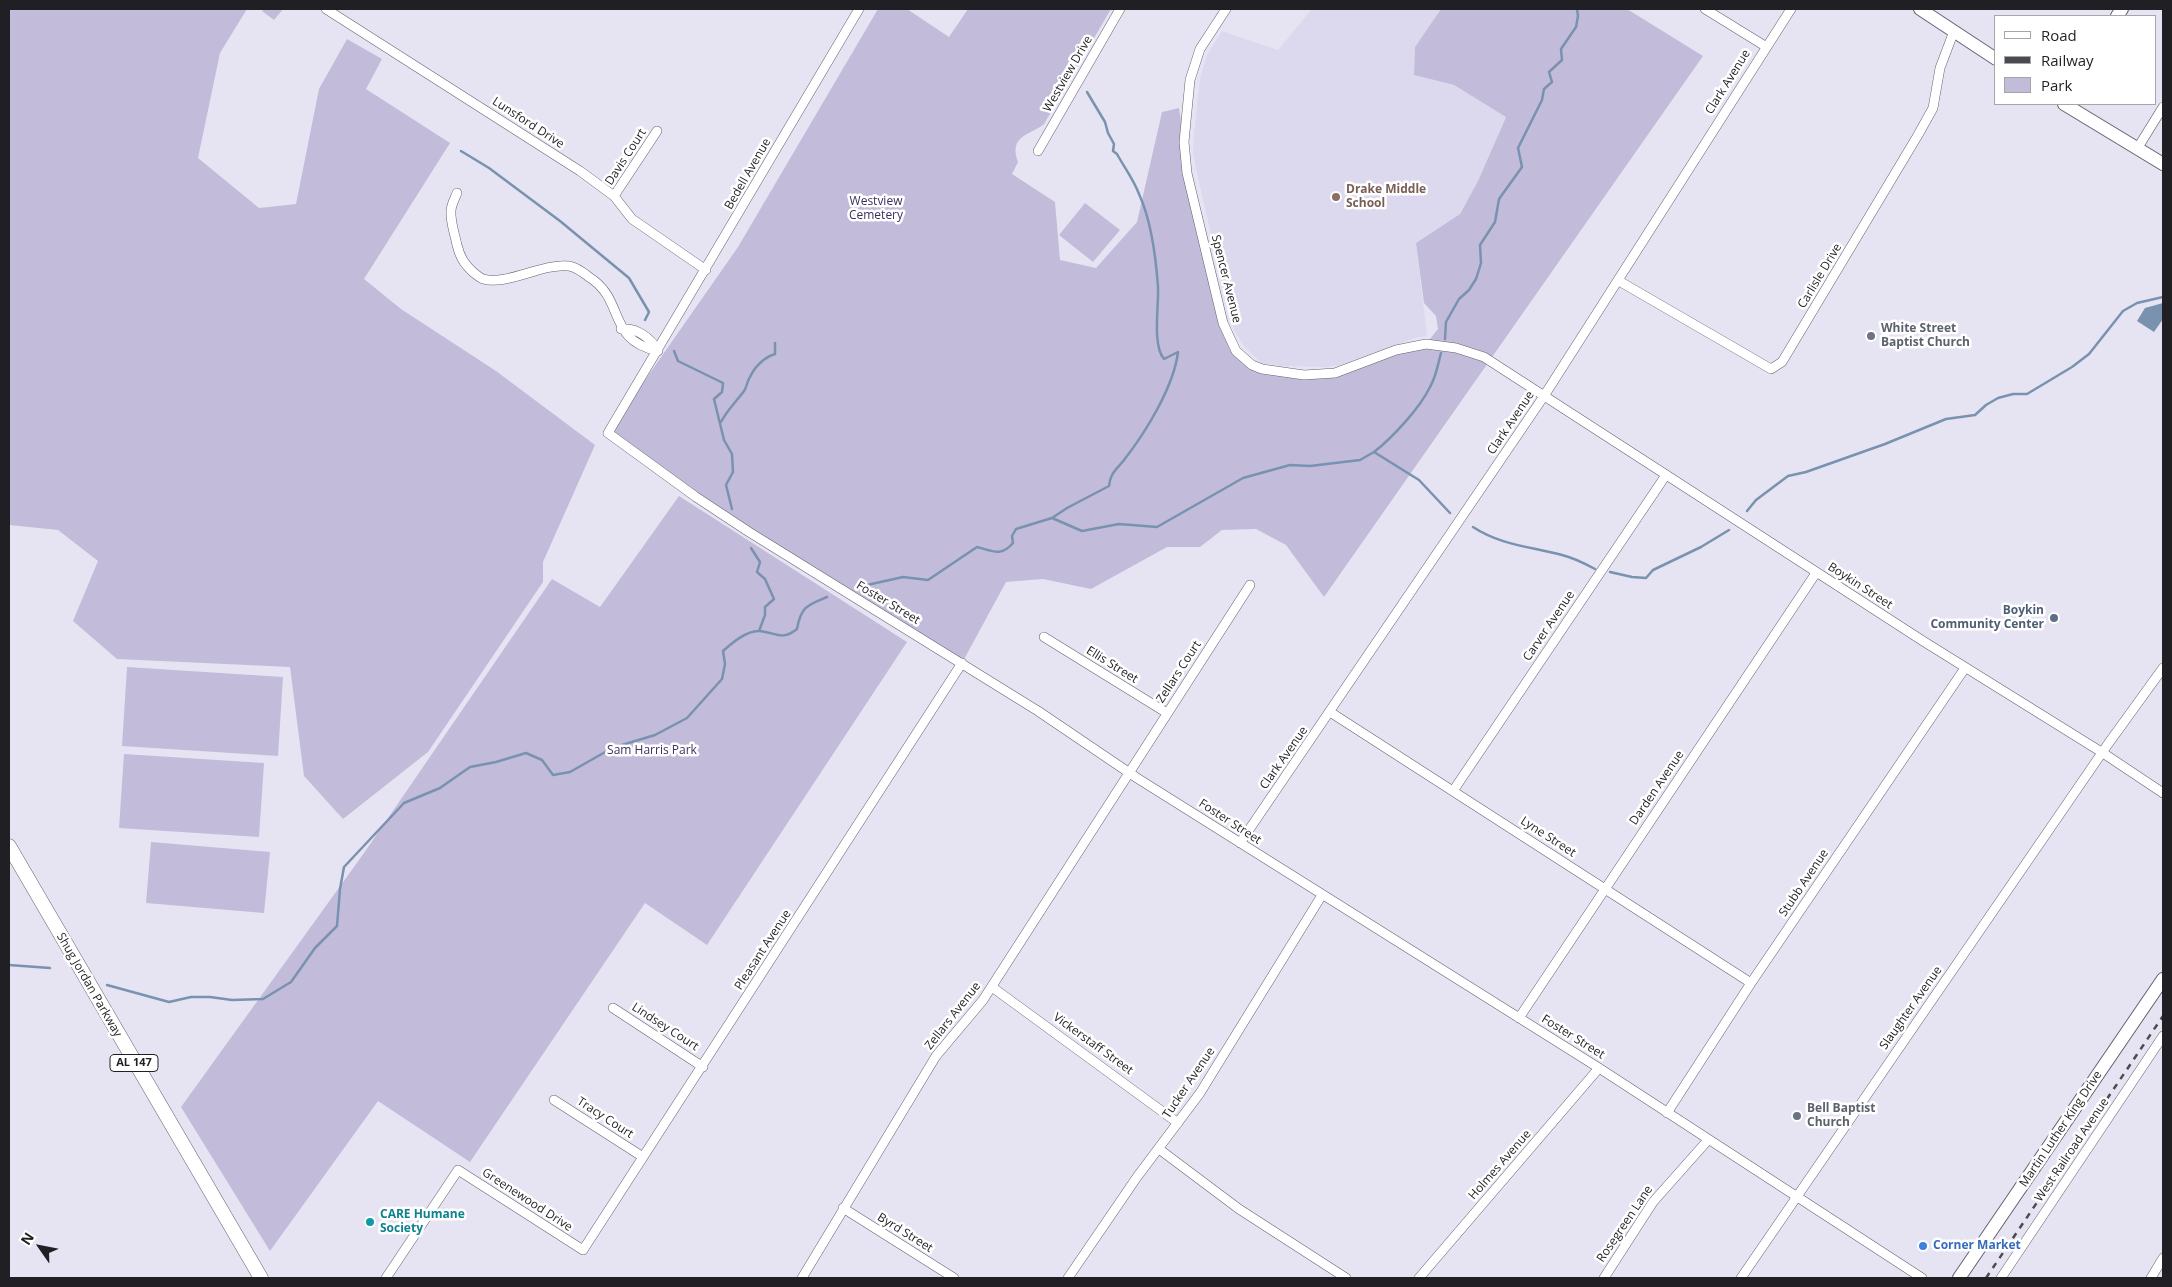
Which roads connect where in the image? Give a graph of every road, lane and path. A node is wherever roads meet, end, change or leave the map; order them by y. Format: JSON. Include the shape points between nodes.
{"nodes":[{"id":1,"x":326,"y":9,"type":"edge"},
{"id":2,"x":860,"y":9,"type":"edge"},
{"id":3,"x":1120,"y":9,"type":"edge"},
{"id":4,"x":1226,"y":9,"type":"edge"},
{"id":5,"x":1705,"y":9,"type":"edge"},
{"id":6,"x":1791,"y":9,"type":"edge"},
{"id":7,"x":1920,"y":9,"type":"edge"},
{"id":8,"x":1954,"y":31,"type":"junction"},
{"id":9,"x":1765,"y":46,"type":"junction"},
{"id":10,"x":1994,"y":58,"type":"edge"},
{"id":11,"x":2066,"y":105,"type":"edge"},
{"id":12,"x":2163,"y":107,"type":"edge"},
{"id":13,"x":658,"y":130,"type":"dead end"},
{"id":14,"x":2137,"y":149,"type":"junction"},
{"id":15,"x":1038,"y":151,"type":"dead end"},
{"id":16,"x":2163,"y":164,"type":"edge"},
{"id":17,"x":457,"y":193,"type":"dead end"},
{"id":18,"x":614,"y":196,"type":"junction"},
{"id":19,"x":706,"y":270,"type":"junction"},
{"id":20,"x":1619,"y":281,"type":"junction"},
{"id":21,"x":658,"y":351,"type":"junction"},
{"id":22,"x":1544,"y":396,"type":"junction"},
{"id":23,"x":1666,"y":475,"type":"junction"},
{"id":24,"x":1816,"y":573,"type":"junction"},
{"id":25,"x":1250,"y":586,"type":"dead end"},
{"id":26,"x":1044,"y":637,"type":"dead end"},
{"id":27,"x":962,"y":663,"type":"junction"},
{"id":28,"x":1965,"y":668,"type":"junction"},
{"id":29,"x":2163,"y":668,"type":"edge"},
{"id":30,"x":1330,"y":712,"type":"junction"},
{"id":31,"x":1167,"y":713,"type":"junction"},
{"id":32,"x":2102,"y":753,"type":"junction"},
{"id":33,"x":1129,"y":772,"type":"junction"},
{"id":34,"x":1453,"y":790,"type":"junction"},
{"id":35,"x":2163,"y":793,"type":"edge"},
{"id":36,"x":1240,"y":843,"type":"junction"},
{"id":37,"x":9,"y":846,"type":"edge"},
{"id":38,"x":1604,"y":888,"type":"junction"},
{"id":39,"x":1322,"y":895,"type":"junction"},
{"id":40,"x":2163,"y":979,"type":"edge"},
{"id":41,"x":1751,"y":983,"type":"junction"},
{"id":42,"x":992,"y":987,"type":"junction"},
{"id":43,"x":613,"y":1008,"type":"dead end"},
{"id":44,"x":1519,"y":1018,"type":"junction"},
{"id":45,"x":2163,"y":1036,"type":"edge"},
{"id":46,"x":703,"y":1067,"type":"junction"},
{"id":47,"x":1599,"y":1068,"type":"junction"},
{"id":48,"x":554,"y":1100,"type":"dead end"},
{"id":49,"x":1667,"y":1113,"type":"junction"},
{"id":50,"x":1178,"y":1123,"type":"junction"},
{"id":51,"x":1708,"y":1140,"type":"junction"},
{"id":52,"x":1159,"y":1148,"type":"junction"},
{"id":53,"x":643,"y":1157,"type":"junction"},
{"id":54,"x":1796,"y":1197,"type":"junction"},
{"id":55,"x":843,"y":1208,"type":"junction"},
{"id":56,"x":583,"y":1250,"type":"joint"},
{"id":57,"x":2163,"y":1258,"type":"edge"},
{"id":58,"x":261,"y":1278,"type":"edge"},
{"id":59,"x":386,"y":1278,"type":"edge"},
{"id":60,"x":802,"y":1278,"type":"edge"},
{"id":61,"x":954,"y":1278,"type":"edge"},
{"id":62,"x":1068,"y":1278,"type":"edge"},
{"id":63,"x":1346,"y":1278,"type":"edge"},
{"id":64,"x":1420,"y":1278,"type":"edge"},
{"id":65,"x":1604,"y":1278,"type":"edge"},
{"id":66,"x":1741,"y":1278,"type":"edge"},
{"id":67,"x":1922,"y":1278,"type":"edge"},
{"id":68,"x":1959,"y":1278,"type":"edge"},
{"id":69,"x":2001,"y":1278,"type":"edge"},
{"id":70,"x":2151,"y":1278,"type":"edge"}],
"edges":[{"from":1,"to":18,"type":"street","name":"Lunsford Drive"},
{"from":2,"to":19,"type":"street","name":"Bedell Avenue"},
{"from":3,"to":15,"type":"street","name":"Westview Drive"},
{"from":4,"to":22,"type":"street","name":"Spencer Avenue","via":[[1200,49],[1190,80],[1184,142],[1187,173],[1223,323],[1236,352],[1262,370],[1304,375],[1335,373],[1396,350],[1426,344],[1456,348],[1484,357]]},
{"from":5,"to":9,"type":"street"},
{"from":6,"to":9,"type":"street","name":"Clark Avenue"},
{"from":7,"to":8,"type":"main road"},
{"from":8,"to":10,"type":"main road"},
{"from":8,"to":20,"type":"street","name":"Carlisle Drive","via":[[1940,68],[1933,108],[1782,362],[1770,369]]},
{"from":9,"to":20,"type":"street","name":"Clark Avenue"},
{"from":11,"to":14,"type":"main road"},
{"from":12,"to":14,"type":"street"},
{"from":13,"to":18,"type":"street","name":"Davis Court"},
{"from":14,"to":16,"type":"main road"},
{"from":17,"to":21,"type":"street","via":[[450,210],[460,258],[470,269],[483,279],[498,280],[572,266],[604,288],[621,329],[630,328],[652,341]]},
{"from":18,"to":19,"type":"street","name":"Lunsford Drive","via":[[632,219]]},
{"from":19,"to":21,"type":"street","name":"Bedell Avenue"},
{"from":20,"to":22,"type":"street","name":"Clark Avenue"},
{"from":21,"to":27,"type":"street","name":"Foster Street","via":[[608,433],[749,532]]},
{"from":22,"to":23,"type":"street","name":"Boykin Street"},
{"from":22,"to":30,"type":"street","name":"Clark Avenue"},
{"from":23,"to":24,"type":"street","name":"Boykin Street"},
{"from":23,"to":34,"type":"street","name":"Carver Avenue"},
{"from":24,"to":28,"type":"street","name":"Boykin Street"},
{"from":24,"to":38,"type":"street","name":"Darden Avenue"},
{"from":25,"to":31,"type":"street","name":"Zellars Court"},
{"from":26,"to":31,"type":"street","name":"Ellis Street"},
{"from":27,"to":33,"type":"street","name":"Foster Street"},
{"from":27,"to":46,"type":"street","name":"Pleasant Avenue"},
{"from":28,"to":32,"type":"street","name":"Boykin Street"},
{"from":28,"to":41,"type":"street","name":"Stubb Avenue"},
{"from":29,"to":32,"type":"street","name":"Slaughter Avenue"},
{"from":30,"to":34,"type":"street","name":"Lyne Street"},
{"from":30,"to":36,"type":"street","name":"Clark Avenue"},
{"from":31,"to":33,"type":"street","name":"Zellars Court"},
{"from":32,"to":35,"type":"street","name":"Boykin Street"},
{"from":32,"to":54,"type":"street","name":"Slaughter Avenue"},
{"from":33,"to":36,"type":"street","name":"Foster Street"},
{"from":33,"to":42,"type":"street","name":"Zellars Avenue"},
{"from":34,"to":38,"type":"street","name":"Lyne Street"},
{"from":36,"to":39,"type":"street","name":"Foster Street"},
{"from":37,"to":58,"type":"main road","name":"Shug Jordan Parkway","number":"AL 147"},
{"from":38,"to":41,"type":"street","name":"Lyne Street"},
{"from":38,"to":44,"type":"street","name":"Darden Avenue"},
{"from":39,"to":44,"type":"street","name":"Foster Street"},
{"from":39,"to":50,"type":"street","name":"Tucker Avenue","via":[[1200,1093]]},
{"from":40,"to":68,"type":"main road","name":"Martin Luther King Drive"},
{"from":41,"to":49,"type":"street","name":"Stubb Avenue"},
{"from":42,"to":50,"type":"street","name":"Vickerstaff Street"},
{"from":42,"to":55,"type":"street","name":"Zellars Avenue","via":[[936,1056]]},
{"from":43,"to":46,"type":"street","name":"Lindsey Court"},
{"from":44,"to":47,"type":"street","name":"Foster Street"},
{"from":45,"to":69,"type":"street","name":"West Railroad Avenue"},
{"from":46,"to":53,"type":"street","name":"Pleasant Avenue"},
{"from":47,"to":49,"type":"street","name":"Foster Street"},
{"from":47,"to":64,"type":"street","name":"Holmes Avenue"},
{"from":48,"to":53,"type":"street","name":"Tracy Court"},
{"from":49,"to":51,"type":"street","name":"Foster Street"},
{"from":50,"to":52,"type":"street","name":"Tucker Avenue"},
{"from":51,"to":54,"type":"street","name":"Foster Street"},
{"from":51,"to":65,"type":"street","name":"Rosegreen Lane","via":[[1652,1202]]},
{"from":52,"to":62,"type":"street","name":"Tucker Avenue"},
{"from":52,"to":63,"type":"street","via":[[1239,1209]]},
{"from":53,"to":56,"type":"street","name":"Pleasant Avenue"},
{"from":54,"to":66,"type":"street","name":"Slaughter Avenue"},
{"from":54,"to":67,"type":"street","name":"Foster Street"},
{"from":55,"to":60,"type":"street","name":"Zellars Avenue"},
{"from":55,"to":61,"type":"street","name":"Byrd Street"},
{"from":56,"to":59,"type":"street","name":"Greenewood Drive","via":[[458,1170]]},
{"from":57,"to":70,"type":"street"}]}
